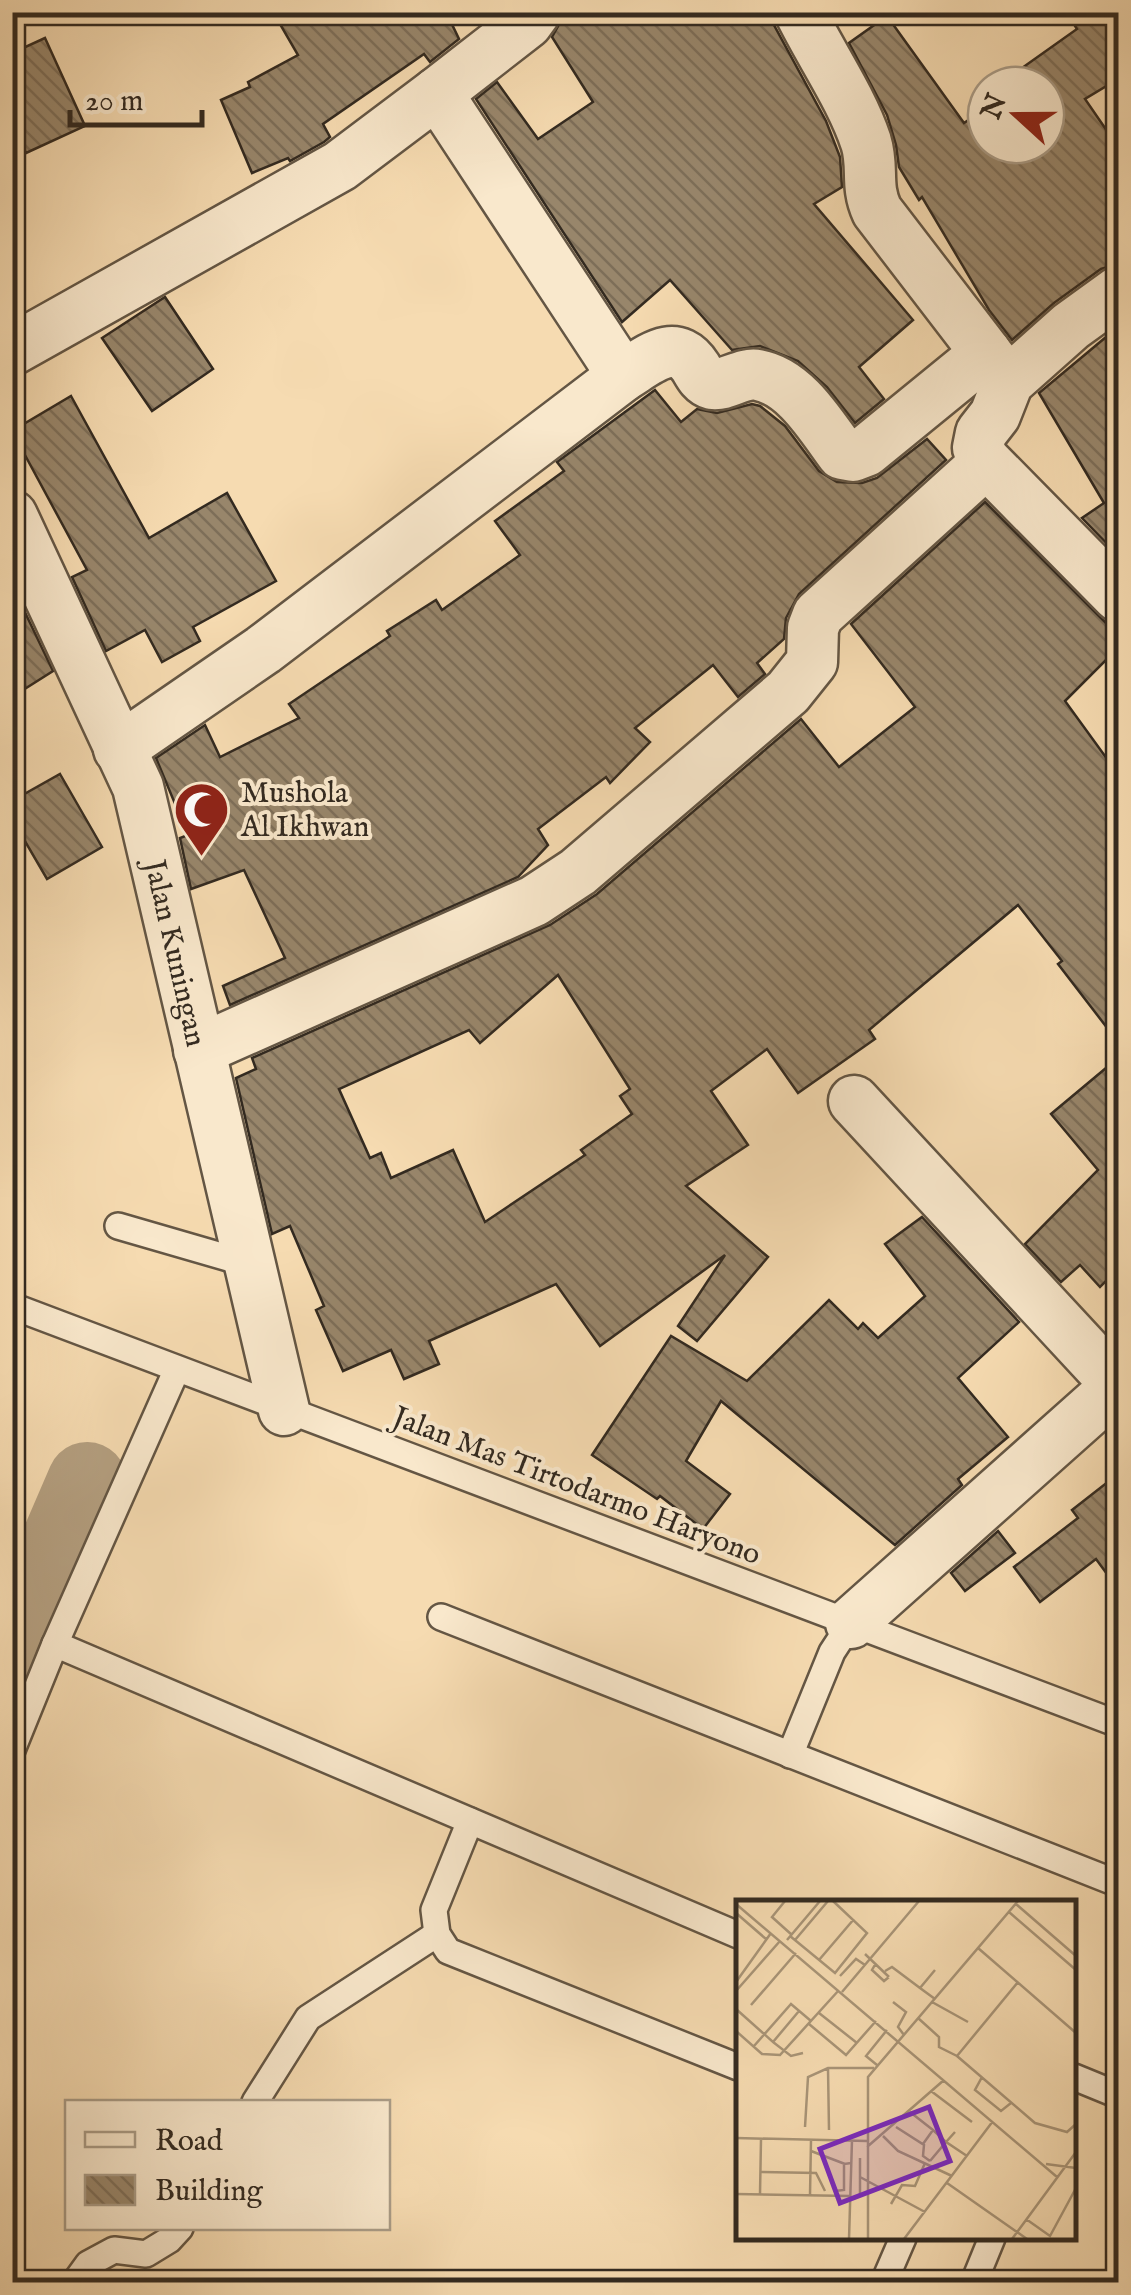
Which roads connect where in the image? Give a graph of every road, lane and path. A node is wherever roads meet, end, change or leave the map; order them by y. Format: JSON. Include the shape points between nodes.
{"nodes":[{"id":1,"x":534,"y":12,"type":"edge"},
{"id":2,"x":800,"y":12,"type":"edge"},
{"id":3,"x":437,"y":93,"type":"junction"},
{"id":4,"x":1118,"y":292,"type":"edge"},
{"id":5,"x":12,"y":350,"type":"edge"},
{"id":6,"x":997,"y":368,"type":"junction"},
{"id":7,"x":623,"y":376,"type":"junction"},
{"id":8,"x":982,"y":459,"type":"junction"},
{"id":9,"x":12,"y":516,"type":"edge"},
{"id":10,"x":1118,"y":596,"type":"edge"},
{"id":11,"x":119,"y":748,"type":"junction"},
{"id":12,"x":199,"y":1050,"type":"junction"},
{"id":13,"x":854,"y":1101,"type":"dead end"},
{"id":14,"x":118,"y":1226,"type":"dead end"},
{"id":15,"x":250,"y":1264,"type":"junction"},
{"id":16,"x":12,"y":1306,"type":"edge"},
{"id":17,"x":177,"y":1369,"type":"junction"},
{"id":18,"x":1118,"y":1386,"type":"edge"},
{"id":19,"x":284,"y":1410,"type":"junction"},
{"id":20,"x":442,"y":1618,"type":"dead end"},
{"id":21,"x":850,"y":1623,"type":"junction"},
{"id":22,"x":55,"y":1644,"type":"junction"},
{"id":23,"x":1118,"y":1724,"type":"edge"},
{"id":24,"x":12,"y":1750,"type":"edge"},
{"id":25,"x":790,"y":1755,"type":"junction"},
{"id":26,"x":470,"y":1820,"type":"junction"},
{"id":27,"x":1114,"y":1882,"type":"dead end"},
{"id":28,"x":736,"y":1933,"type":"edge"},
{"id":29,"x":436,"y":1934,"type":"junction"},
{"id":30,"x":736,"y":2066,"type":"edge"},
{"id":31,"x":1076,"y":2078,"type":"edge"},
{"id":32,"x":1118,"y":2095,"type":"edge"},
{"id":33,"x":256,"y":2100,"type":"edge"},
{"id":34,"x":178,"y":2230,"type":"edge"},
{"id":35,"x":902,"y":2240,"type":"edge"},
{"id":36,"x":991,"y":2240,"type":"edge"},
{"id":37,"x":74,"y":2282,"type":"edge"},
{"id":38,"x":884,"y":2282,"type":"edge"},
{"id":39,"x":974,"y":2282,"type":"edge"}],
"edges":[{"from":1,"to":3,"type":"street"},
{"from":2,"to":6,"type":"street","via":[[866,140],[869,193],[877,210]]},
{"from":3,"to":5,"type":"street","via":[[340,166]]},
{"from":3,"to":7,"type":"street"},
{"from":4,"to":6,"type":"street"},
{"from":6,"to":7,"type":"street","via":[[852,456],[842,454],[781,385],[758,375],[716,385],[674,351]]},
{"from":6,"to":8,"type":"street","via":[[995,415],[978,448]]},
{"from":7,"to":11,"type":"street","via":[[262,650]]},
{"from":8,"to":10,"type":"street"},
{"from":8,"to":12,"type":"street","via":[[818,615],[812,662],[788,692],[578,872],[534,901]]},
{"from":9,"to":11,"type":"street","name":"Jalan Kuningan"},
{"from":11,"to":12,"type":"street","name":"Jalan Kuningan","via":[[138,788]]},
{"from":12,"to":15,"type":"street","name":"Jalan Kuningan"},
{"from":13,"to":18,"type":"street"},
{"from":14,"to":15,"type":"lane"},
{"from":15,"to":19,"type":"street","name":"Jalan Kuningan"},
{"from":16,"to":17,"type":"lane","name":"Jalan Mas Tirtodarmo Haryono"},
{"from":17,"to":19,"type":"lane","name":"Jalan Mas Tirtodarmo Haryono"},
{"from":17,"to":22,"type":"lane"},
{"from":18,"to":21,"type":"street"},
{"from":19,"to":21,"type":"lane","name":"Jalan Mas Tirtodarmo Haryono"},
{"from":20,"to":25,"type":"lane"},
{"from":21,"to":23,"type":"lane","name":"Jalan Mas Tirtodarmo Haryono"},
{"from":21,"to":25,"type":"lane"},
{"from":22,"to":24,"type":"lane"},
{"from":22,"to":26,"type":"lane"},
{"from":25,"to":27,"type":"lane"},
{"from":26,"to":28,"type":"lane"},
{"from":26,"to":29,"type":"lane","via":[[434,1910]]},
{"from":29,"to":30,"type":"lane","via":[[448,1950]]},
{"from":29,"to":33,"type":"lane","via":[[308,2018]]},
{"from":31,"to":32,"type":"lane"},
{"from":34,"to":37,"type":"lane","via":[[146,2254],[114,2250],[88,2264]]},
{"from":35,"to":38,"type":"lane"},
{"from":36,"to":39,"type":"lane"}]}
